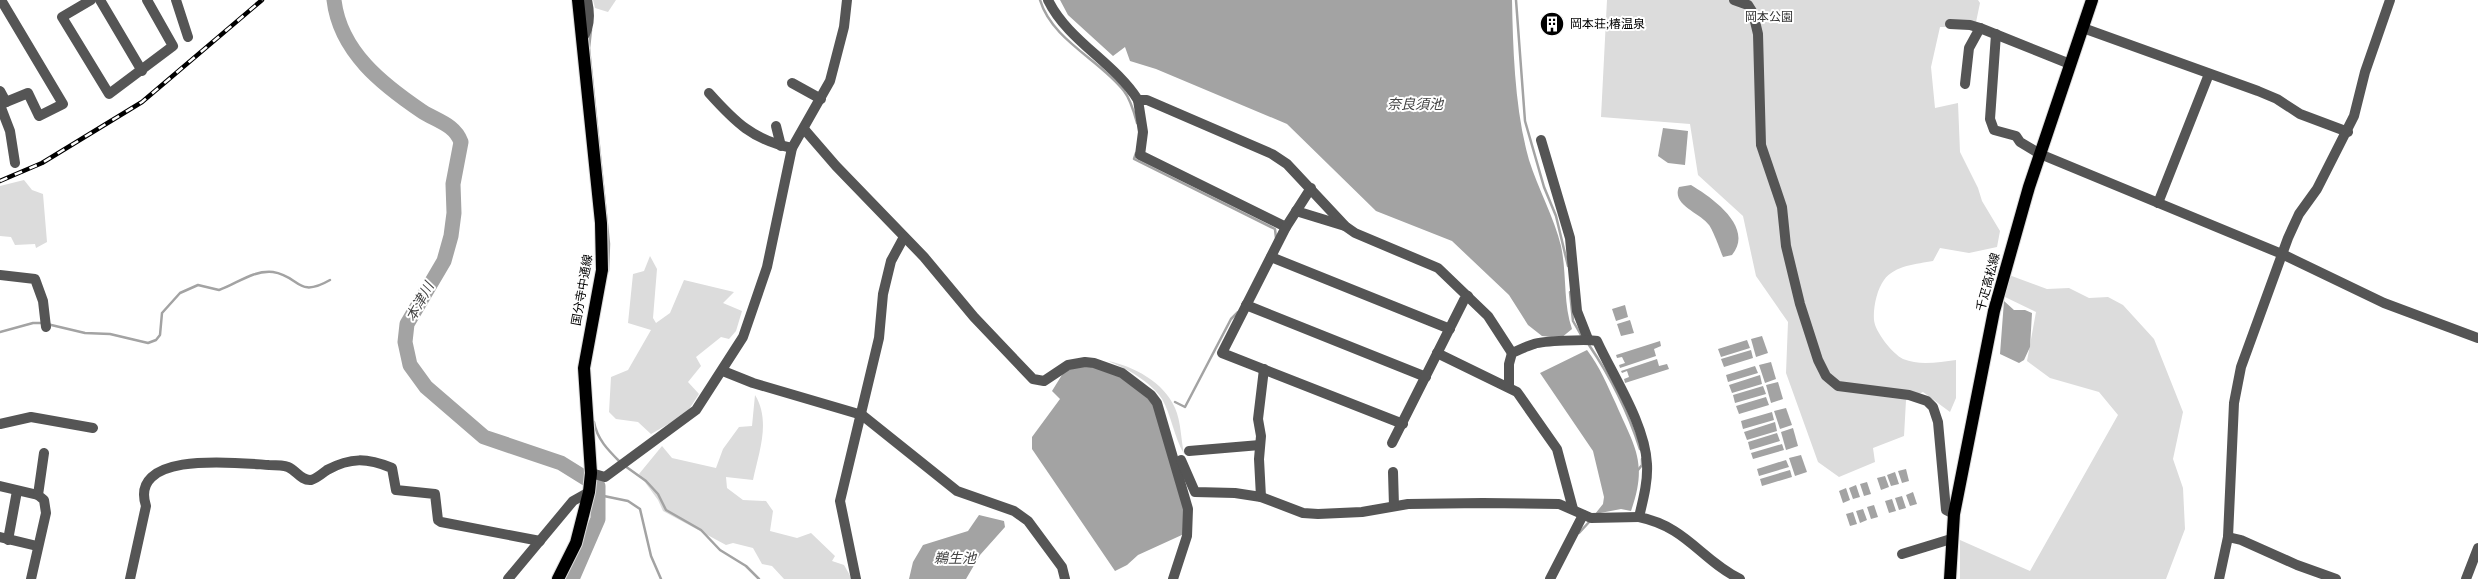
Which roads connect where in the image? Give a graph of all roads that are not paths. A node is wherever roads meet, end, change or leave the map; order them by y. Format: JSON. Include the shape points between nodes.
{"nodes":[{"id":1,"x":1,"y":0,"type":"edge"},
{"id":2,"x":91,"y":0,"type":"edge"},
{"id":3,"x":100,"y":0,"type":"edge"},
{"id":4,"x":147,"y":0,"type":"edge"},
{"id":5,"x":176,"y":0,"type":"edge"},
{"id":6,"x":578,"y":0,"type":"edge"},
{"id":7,"x":587,"y":0,"type":"edge"},
{"id":8,"x":847,"y":0,"type":"edge"},
{"id":9,"x":1048,"y":0,"type":"edge"},
{"id":10,"x":1734,"y":0,"type":"edge"},
{"id":11,"x":2092,"y":0,"type":"edge"},
{"id":12,"x":2390,"y":0,"type":"edge"},
{"id":13,"x":1950,"y":24,"type":"dead end"},
{"id":14,"x":1980,"y":28,"type":"junction"},
{"id":15,"x":2082,"y":28,"type":"junction"},
{"id":16,"x":1996,"y":34,"type":"junction"},
{"id":17,"x":188,"y":37,"type":"dead end"},
{"id":18,"x":582,"y":39,"type":"junction"},
{"id":19,"x":2070,"y":64,"type":"junction"},
{"id":20,"x":142,"y":71,"type":"junction"},
{"id":21,"x":2209,"y":74,"type":"junction"},
{"id":22,"x":792,"y":83,"type":"dead end"},
{"id":23,"x":1966,"y":84,"type":"dead end"},
{"id":24,"x":0,"y":91,"type":"edge"},
{"id":25,"x":709,"y":93,"type":"dead end"},
{"id":26,"x":821,"y":99,"type":"junction"},
{"id":27,"x":1138,"y":100,"type":"junction"},
{"id":28,"x":6,"y":102,"type":"junction"},
{"id":29,"x":776,"y":126,"type":"dead end"},
{"id":30,"x":804,"y":129,"type":"junction"},
{"id":31,"x":2348,"y":132,"type":"junction"},
{"id":32,"x":1541,"y":140,"type":"dead end"},
{"id":33,"x":781,"y":146,"type":"junction"},
{"id":34,"x":792,"y":148,"type":"junction"},
{"id":35,"x":2040,"y":154,"type":"junction"},
{"id":36,"x":15,"y":163,"type":"dead end"},
{"id":37,"x":1311,"y":188,"type":"junction"},
{"id":38,"x":2158,"y":203,"type":"junction"},
{"id":39,"x":1296,"y":211,"type":"junction"},
{"id":40,"x":1344,"y":226,"type":"junction"},
{"id":41,"x":1286,"y":227,"type":"junction"},
{"id":42,"x":904,"y":237,"type":"junction"},
{"id":43,"x":2282,"y":254,"type":"junction"},
{"id":44,"x":1271,"y":257,"type":"junction"},
{"id":45,"x":0,"y":275,"type":"edge"},
{"id":46,"x":1468,"y":296,"type":"junction"},
{"id":47,"x":1246,"y":305,"type":"junction"},
{"id":48,"x":46,"y":325,"type":"dead end"},
{"id":49,"x":1450,"y":329,"type":"junction"},
{"id":50,"x":2478,"y":338,"type":"edge"},
{"id":51,"x":1588,"y":339,"type":"junction"},
{"id":52,"x":1437,"y":353,"type":"junction"},
{"id":53,"x":1512,"y":353,"type":"junction"},
{"id":54,"x":1264,"y":369,"type":"junction"},
{"id":55,"x":723,"y":370,"type":"junction"},
{"id":56,"x":1426,"y":377,"type":"junction"},
{"id":57,"x":1509,"y":388,"type":"junction"},
{"id":58,"x":862,"y":415,"type":"junction"},
{"id":59,"x":0,"y":424,"type":"edge"},
{"id":60,"x":1403,"y":424,"type":"junction"},
{"id":61,"x":93,"y":428,"type":"dead end"},
{"id":62,"x":1392,"y":444,"type":"dead end"},
{"id":63,"x":1260,"y":445,"type":"junction"},
{"id":64,"x":1172,"y":450,"type":"junction"},
{"id":65,"x":1189,"y":451,"type":"dead end"},
{"id":66,"x":44,"y":454,"type":"dead end"},
{"id":67,"x":1393,"y":472,"type":"dead end"},
{"id":68,"x":591,"y":474,"type":"junction"},
{"id":69,"x":0,"y":486,"type":"edge"},
{"id":70,"x":18,"y":491,"type":"junction"},
{"id":71,"x":590,"y":491,"type":"junction"},
{"id":72,"x":38,"y":495,"type":"junction"},
{"id":73,"x":1261,"y":498,"type":"junction"},
{"id":74,"x":1394,"y":506,"type":"junction"},
{"id":75,"x":1573,"y":509,"type":"junction"},
{"id":76,"x":1954,"y":514,"type":"junction"},
{"id":77,"x":1582,"y":515,"type":"junction"},
{"id":78,"x":1639,"y":517,"type":"junction"},
{"id":79,"x":2228,"y":537,"type":"junction"},
{"id":80,"x":4,"y":539,"type":"edge"},
{"id":81,"x":1951,"y":539,"type":"junction"},
{"id":82,"x":540,"y":541,"type":"junction"},
{"id":83,"x":37,"y":546,"type":"junction"},
{"id":84,"x":2478,"y":548,"type":"edge"},
{"id":85,"x":1902,"y":554,"type":"dead end"},
{"id":86,"x":30,"y":579,"type":"edge"},
{"id":87,"x":130,"y":579,"type":"edge"},
{"id":88,"x":508,"y":579,"type":"edge"},
{"id":89,"x":558,"y":579,"type":"edge"},
{"id":90,"x":856,"y":579,"type":"edge"},
{"id":91,"x":1065,"y":579,"type":"edge"},
{"id":92,"x":1173,"y":579,"type":"edge"},
{"id":93,"x":1550,"y":579,"type":"edge"},
{"id":94,"x":1740,"y":579,"type":"edge"},
{"id":95,"x":1950,"y":579,"type":"edge"},
{"id":96,"x":2219,"y":579,"type":"edge"},
{"id":97,"x":2336,"y":579,"type":"edge"},
{"id":98,"x":2466,"y":579,"type":"edge"}],
"edges":[{"from":1,"to":28,"type":"street","via":[[62,104],[40,116],[28,93]]},
{"from":2,"to":20,"type":"street","via":[[62,18],[109,94]]},
{"from":3,"to":20,"type":"street"},
{"from":4,"to":20,"type":"street","via":[[173,46]]},
{"from":5,"to":17,"type":"street"},
{"from":6,"to":18,"type":"main road","name":"国分寺中通線"},
{"from":7,"to":18,"type":"street","via":[[590,10],[588,31]]},
{"from":8,"to":26,"type":"street","via":[[836,63]]},
{"from":9,"to":27,"type":"street","via":[[1065,26],[1127,83]]},
{"from":10,"to":76,"type":"street","via":[[1748,5],[1756,21],[1761,145],[1782,207],[1786,246],[1818,360],[1826,376],[1838,386],[1909,395],[1927,401],[1933,407],[1938,422],[1946,510]]},
{"from":11,"to":15,"type":"main road","name":"千疋高松線"},
{"from":12,"to":31,"type":"street"},
{"from":13,"to":14,"type":"street"},
{"from":14,"to":16,"type":"street"},
{"from":14,"to":23,"type":"street","via":[[1969,48]]},
{"from":15,"to":19,"type":"main road","name":"千疋高松線"},
{"from":15,"to":21,"type":"street"},
{"from":16,"to":19,"type":"street"},
{"from":16,"to":35,"type":"street","via":[[1990,119],[1994,130],[2016,136]]},
{"from":18,"to":68,"type":"main road","name":"国分寺中通線","via":[[603,247],[600,285],[584,368]]},
{"from":19,"to":35,"type":"main road","name":"千疋高松線"},
{"from":21,"to":31,"type":"street","via":[[2258,91],[2300,114]]},
{"from":21,"to":38,"type":"street"},
{"from":22,"to":26,"type":"street"},
{"from":24,"to":28,"type":"street"},
{"from":25,"to":33,"type":"street","via":[[743,128]]},
{"from":26,"to":30,"type":"street"},
{"from":27,"to":37,"type":"street","via":[[1148,100],[1272,154]]},
{"from":27,"to":41,"type":"street","via":[[1143,132],[1140,155]]},
{"from":28,"to":36,"type":"street","via":[[0,105],[10,131]]},
{"from":29,"to":33,"type":"street"},
{"from":30,"to":34,"type":"street"},
{"from":30,"to":42,"type":"street"},
{"from":31,"to":43,"type":"street","via":[[2317,189],[2299,214]]},
{"from":32,"to":51,"type":"street","via":[[1570,238],[1576,311]]},
{"from":33,"to":34,"type":"street"},
{"from":34,"to":55,"type":"street","via":[[757,300],[743,337]]},
{"from":35,"to":38,"type":"street"},
{"from":35,"to":76,"type":"main road","name":"千疋高松線","via":[[1994,312]]},
{"from":37,"to":39,"type":"street"},
{"from":37,"to":40,"type":"street"},
{"from":38,"to":43,"type":"street"},
{"from":39,"to":40,"type":"street"},
{"from":39,"to":41,"type":"street"},
{"from":40,"to":46,"type":"street","via":[[1428,262]]},
{"from":41,"to":44,"type":"street"},
{"from":42,"to":58,"type":"street","via":[[892,261],[883,294],[879,338]]},
{"from":42,"to":64,"type":"street","via":[[1033,379],[1044,381],[1068,365],[1085,362],[1104,365],[1122,373],[1157,402]]},
{"from":43,"to":50,"type":"street","via":[[2384,303]]},
{"from":43,"to":79,"type":"street","via":[[2238,381],[2234,403]]},
{"from":44,"to":47,"type":"street"},
{"from":44,"to":49,"type":"street"},
{"from":45,"to":48,"type":"street","via":[[35,279],[43,301]]},
{"from":46,"to":49,"type":"street"},
{"from":46,"to":53,"type":"street","via":[[1488,316]]},
{"from":47,"to":54,"type":"street","via":[[1222,353]]},
{"from":47,"to":56,"type":"street"},
{"from":49,"to":52,"type":"street"},
{"from":51,"to":53,"type":"street","via":[[1535,343]]},
{"from":51,"to":78,"type":"street","via":[[1596,341],[1637,423],[1645,447],[1648,466]]},
{"from":52,"to":56,"type":"street"},
{"from":52,"to":57,"type":"street"},
{"from":53,"to":57,"type":"street"},
{"from":54,"to":60,"type":"street"},
{"from":54,"to":63,"type":"street","via":[[1258,419]]},
{"from":55,"to":58,"type":"street","via":[[752,383]]},
{"from":55,"to":68,"type":"street","via":[[696,410],[605,477]]},
{"from":56,"to":60,"type":"street"},
{"from":57,"to":75,"type":"street","via":[[1517,392],[1557,449]]},
{"from":58,"to":90,"type":"street","via":[[840,501]]},
{"from":58,"to":91,"type":"street","via":[[957,491],[1014,511],[1028,521],[1062,567]]},
{"from":59,"to":61,"type":"street","via":[[31,417]]},
{"from":60,"to":62,"type":"street"},
{"from":63,"to":65,"type":"street"},
{"from":63,"to":73,"type":"street"},
{"from":64,"to":73,"type":"street","via":[[1178,454],[1195,492],[1235,493]]},
{"from":64,"to":92,"type":"street","via":[[1189,518],[1187,536]]},
{"from":66,"to":72,"type":"street"},
{"from":67,"to":74,"type":"street"},
{"from":68,"to":71,"type":"main road","name":"国分寺中通線"},
{"from":69,"to":70,"type":"street"},
{"from":70,"to":72,"type":"street"},
{"from":70,"to":80,"type":"street"},
{"from":71,"to":82,"type":"street","via":[[573,501]]},
{"from":71,"to":89,"type":"main road","name":"国分寺中通線","via":[[576,543]]},
{"from":72,"to":83,"type":"street","via":[[44,500],[46,513]]},
{"from":73,"to":74,"type":"street","via":[[1304,514],[1362,512]]},
{"from":74,"to":75,"type":"street","via":[[1428,503],[1558,504]]},
{"from":75,"to":77,"type":"street"},
{"from":76,"to":81,"type":"main road","name":"千疋高松線"},
{"from":77,"to":78,"type":"street","via":[[1591,518]]},
{"from":77,"to":93,"type":"street"},
{"from":78,"to":94,"type":"street","via":[[1658,521],[1676,530],[1728,573]]},
{"from":79,"to":96,"type":"street"},
{"from":79,"to":97,"type":"street"},
{"from":80,"to":83,"type":"street"},
{"from":81,"to":85,"type":"street"},
{"from":81,"to":95,"type":"main road","name":"千疋高松線"},
{"from":82,"to":87,"type":"street","via":[[441,522],[438,520],[435,494],[396,490],[392,468],[380,463],[350,459],[311,480],[304,479],[290,467],[183,465],[164,467],[144,485],[146,506]]},
{"from":82,"to":88,"type":"street"},
{"from":83,"to":86,"type":"street"},
{"from":84,"to":98,"type":"street"}]}
